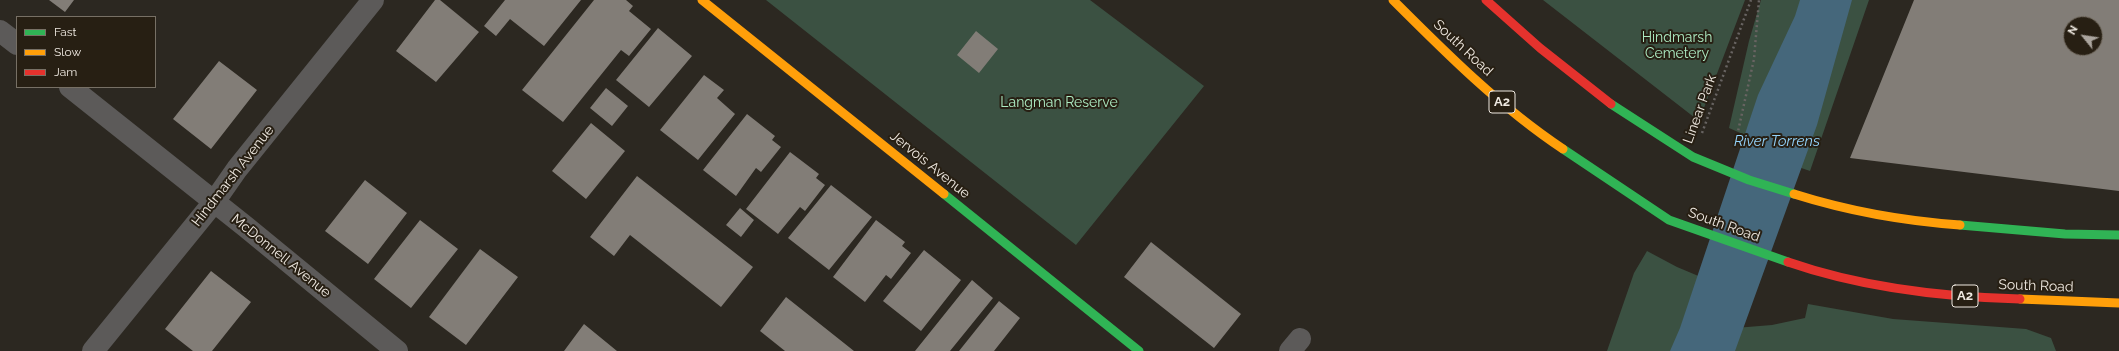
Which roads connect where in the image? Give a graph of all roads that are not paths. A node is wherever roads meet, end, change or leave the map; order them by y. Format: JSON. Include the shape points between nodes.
{"nodes":[{"id":1,"x":373,"y":0,"type":"edge"},
{"id":2,"x":702,"y":0,"type":"edge"},
{"id":3,"x":1393,"y":0,"type":"edge"},
{"id":4,"x":1486,"y":0,"type":"edge"},
{"id":5,"x":0,"y":31,"type":"edge"},
{"id":6,"x":16,"y":43,"type":"edge"},
{"id":7,"x":71,"y":88,"type":"edge"},
{"id":8,"x":214,"y":202,"type":"junction"},
{"id":9,"x":2119,"y":235,"type":"edge"},
{"id":10,"x":2119,"y":303,"type":"edge"},
{"id":11,"x":92,"y":351,"type":"edge"},
{"id":12,"x":397,"y":351,"type":"edge"},
{"id":13,"x":1139,"y":351,"type":"edge"}],
"edges":[{"from":1,"to":8,"type":"street","name":"Hindmarsh Avenue","via":[[237,169]]},
{"from":2,"to":13,"type":"main road","name":"Jervois Avenue"},
{"from":3,"to":10,"type":"main road","name":"South Road","number":"A2","via":[[1436,43],[1530,127],[1669,220],[1812,270],[1867,283],[1981,298]]},
{"from":4,"to":9,"type":"main road","via":[[1540,48],[1622,112],[1693,157],[1749,180],[1817,202],[1918,222],[2064,234]]},
{"from":5,"to":6,"type":"street"},
{"from":7,"to":8,"type":"street","name":"McDonnell Avenue"},
{"from":8,"to":11,"type":"street","name":"Hindmarsh Avenue"},
{"from":8,"to":12,"type":"street","name":"McDonnell Avenue"}]}
